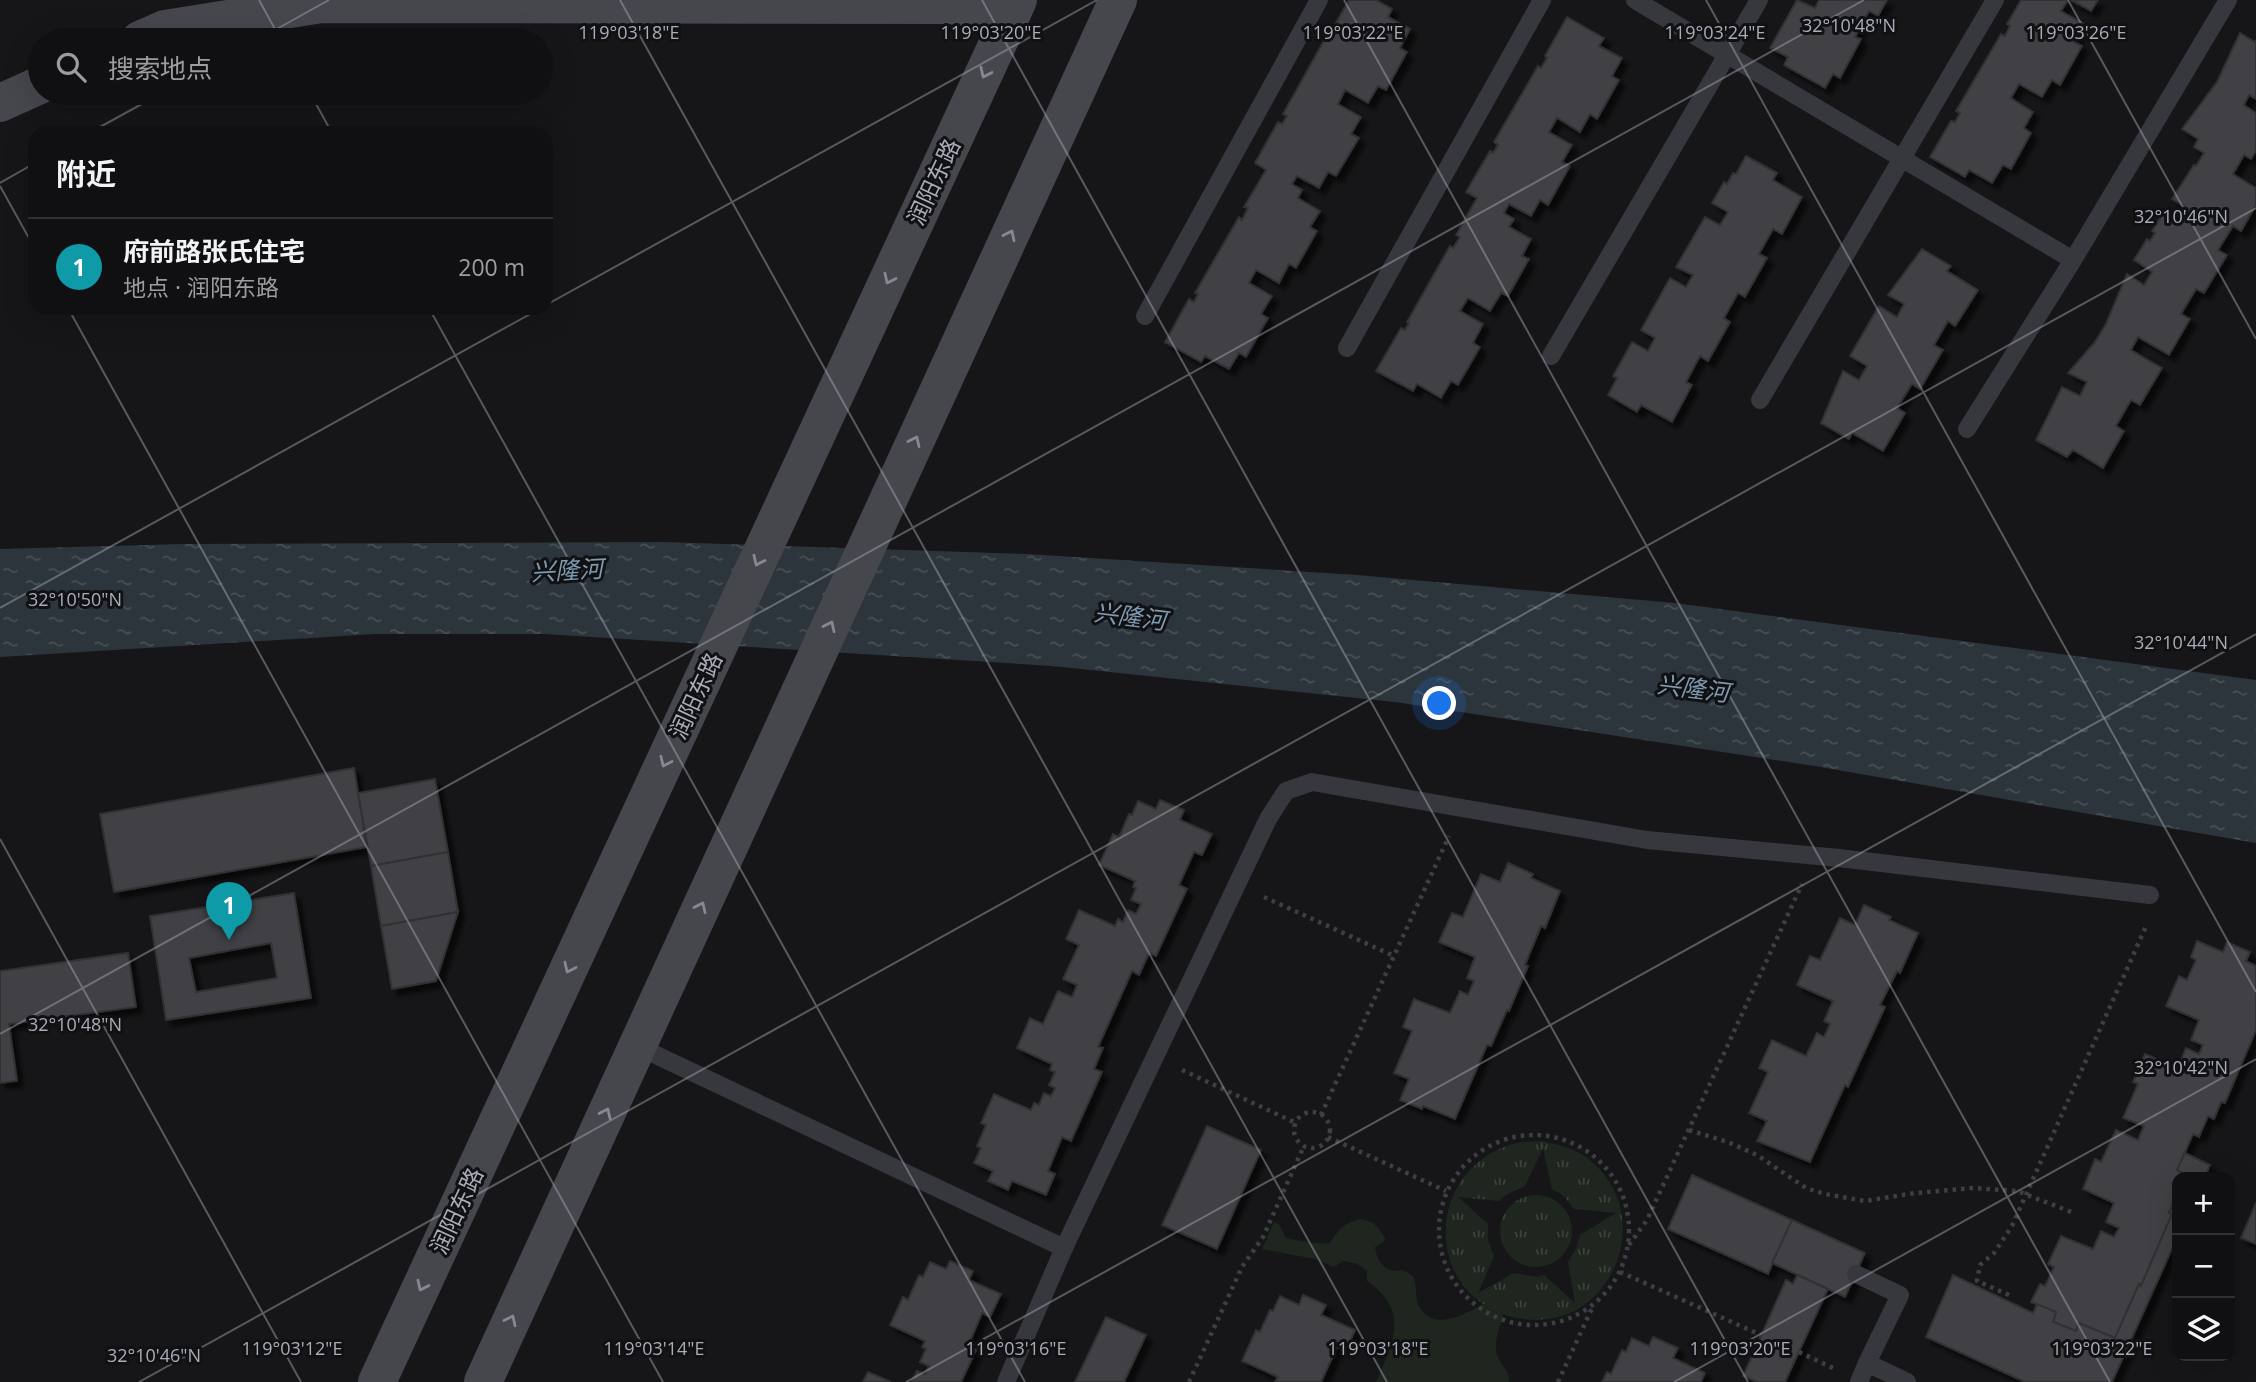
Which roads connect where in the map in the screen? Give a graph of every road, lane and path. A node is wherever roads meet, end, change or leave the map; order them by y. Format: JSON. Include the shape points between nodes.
{"nodes":[{"id":1,"x":1319,"y":0,"type":"edge"},
{"id":2,"x":1542,"y":0,"type":"edge"},
{"id":3,"x":1635,"y":0,"type":"edge"},
{"id":4,"x":1759,"y":0,"type":"edge"},
{"id":5,"x":1995,"y":0,"type":"edge"},
{"id":6,"x":2228,"y":0,"type":"edge"},
{"id":7,"x":1016,"y":5,"type":"edge"},
{"id":8,"x":1115,"y":6,"type":"edge"},
{"id":9,"x":171,"y":28,"type":"edge"},
{"id":10,"x":1728,"y":55,"type":"junction"},
{"id":11,"x":28,"y":90,"type":"edge"},
{"id":12,"x":0,"y":103,"type":"edge"},
{"id":13,"x":1902,"y":158,"type":"junction"},
{"id":14,"x":2073,"y":260,"type":"junction"},
{"id":15,"x":1145,"y":316,"type":"dead end"},
{"id":16,"x":1347,"y":348,"type":"dead end"},
{"id":17,"x":1551,"y":356,"type":"dead end"},
{"id":18,"x":1760,"y":400,"type":"dead end"},
{"id":19,"x":1967,"y":429,"type":"dead end"},
{"id":20,"x":1462,"y":808,"type":"junction"},
{"id":21,"x":1814,"y":856,"type":"junction"},
{"id":22,"x":1237,"y":884,"type":"junction"},
{"id":23,"x":2150,"y":895,"type":"joint"},
{"id":24,"x":1394,"y":956,"type":"junction"},
{"id":25,"x":637,"y":1046,"type":"junction"},
{"id":26,"x":1155,"y":1058,"type":"junction"},
{"id":27,"x":1321,"y":1115,"type":"junction"},
{"id":28,"x":1296,"y":1123,"type":"junction"},
{"id":29,"x":1689,"y":1130,"type":"junction"},
{"id":30,"x":1328,"y":1137,"type":"junction"},
{"id":31,"x":1304,"y":1146,"type":"junction"},
{"id":32,"x":1446,"y":1191,"type":"junction"},
{"id":33,"x":2027,"y":1194,"type":"junction"},
{"id":34,"x":2074,"y":1213,"type":"dead end"},
{"id":35,"x":1629,"y":1246,"type":"junction"},
{"id":36,"x":1064,"y":1248,"type":"junction"},
{"id":37,"x":1620,"y":1272,"type":"junction"},
{"id":38,"x":1856,"y":1274,"type":"dead end"},
{"id":39,"x":2009,"y":1296,"type":"dead end"},
{"id":40,"x":1593,"y":1306,"type":"junction"},
{"id":41,"x":1761,"y":1335,"type":"dead end"},
{"id":42,"x":1799,"y":1352,"type":"dead end"},
{"id":43,"x":1862,"y":1375,"type":"edge"},
{"id":44,"x":377,"y":1382,"type":"edge"},
{"id":45,"x":483,"y":1382,"type":"edge"},
{"id":46,"x":1006,"y":1382,"type":"edge"},
{"id":47,"x":1189,"y":1382,"type":"edge"},
{"id":48,"x":1558,"y":1382,"type":"edge"},
{"id":49,"x":1907,"y":1382,"type":"edge"}],
"edges":[{"from":1,"to":15,"type":"lane"},
{"from":2,"to":16,"type":"lane"},
{"from":3,"to":10,"type":"lane"},
{"from":4,"to":10,"type":"lane"},
{"from":5,"to":13,"type":"lane"},
{"from":6,"to":14,"type":"lane"},
{"from":7,"to":9,"type":"main road","via":[[322,4]]},
{"from":7,"to":44,"type":"main road","name":"润阳东路","one_way":true},
{"from":25,"to":8,"type":"main road","one_way":true},
{"from":10,"to":13,"type":"lane"},
{"from":10,"to":17,"type":"lane"},
{"from":11,"to":12,"type":"main road"},
{"from":13,"to":14,"type":"lane"},
{"from":13,"to":18,"type":"lane"},
{"from":14,"to":19,"type":"lane"},
{"from":20,"to":21,"type":"lane","via":[[1647,840]]},
{"from":20,"to":22,"type":"lane","via":[[1312,782],[1286,791]]},
{"from":20,"to":24,"type":"path"},
{"from":21,"to":23,"type":"lane"},
{"from":21,"to":29,"type":"path"},
{"from":22,"to":24,"type":"path"},
{"from":22,"to":26,"type":"lane"},
{"from":23,"to":33,"type":"path","via":[[2159,898]]},
{"from":24,"to":27,"type":"path"},
{"from":25,"to":36,"type":"lane"},
{"from":45,"to":25,"type":"main road","one_way":true},
{"from":26,"to":28,"type":"path"},
{"from":26,"to":36,"type":"lane"},
{"from":27,"to":28,"type":"path","via":[[1310,1112]]},
{"from":27,"to":30,"type":"path","via":[[1330,1126]]},
{"from":28,"to":31,"type":"path","via":[[1294,1136]]},
{"from":29,"to":33,"type":"path","via":[[1757,1155],[1806,1188],[1825,1194],[1865,1201],[1973,1188]]},
{"from":29,"to":35,"type":"path","via":[[1647,1220]]},
{"from":30,"to":31,"type":"path","via":[[1317,1147]]},
{"from":30,"to":32,"type":"path"},
{"from":31,"to":47,"type":"path"},
{"from":32,"to":35,"type":"path","via":[[1479,1152],[1501,1140],[1552,1136],[1576,1144],[1614,1177],[1625,1199]]},
{"from":32,"to":40,"type":"path","via":[[1438,1242],[1445,1267],[1476,1307],[1499,1320],[1524,1326],[1550,1325]]},
{"from":33,"to":34,"type":"path"},
{"from":33,"to":39,"type":"path","via":[[2005,1238],[1980,1265],[1977,1281]]},
{"from":35,"to":37,"type":"path"},
{"from":36,"to":46,"type":"lane"},
{"from":37,"to":40,"type":"path"},
{"from":37,"to":41,"type":"path"},
{"from":38,"to":43,"type":"lane","via":[[1900,1295]]},
{"from":40,"to":48,"type":"path"},
{"from":42,"to":43,"type":"path"},
{"from":43,"to":49,"type":"lane"}]}
